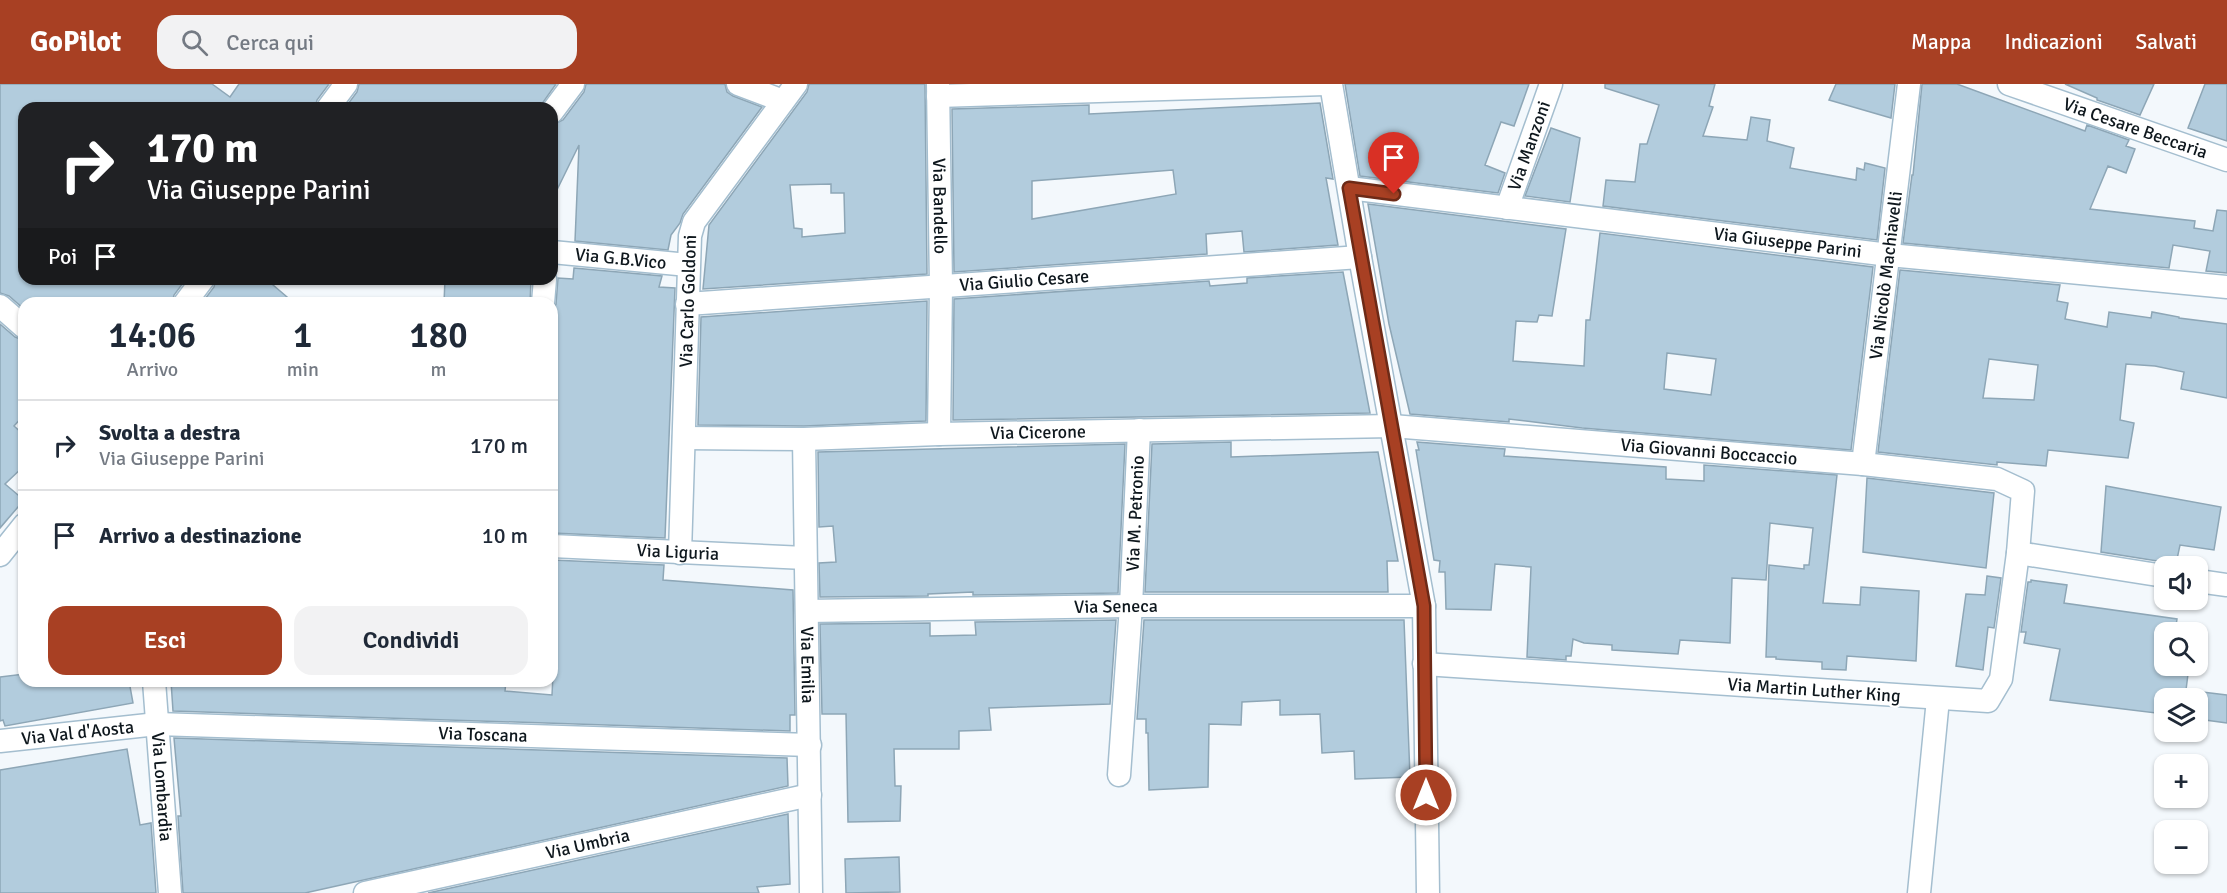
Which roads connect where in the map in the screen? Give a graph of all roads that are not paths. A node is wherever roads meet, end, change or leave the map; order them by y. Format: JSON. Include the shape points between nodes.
{"nodes":[{"id":1,"x":346,"y":84,"type":"edge"},
{"id":2,"x":573,"y":84,"type":"edge"},
{"id":3,"x":738,"y":84,"type":"edge"},
{"id":4,"x":1325,"y":84,"type":"edge"},
{"id":5,"x":1331,"y":84,"type":"edge"},
{"id":6,"x":1551,"y":84,"type":"edge"},
{"id":7,"x":1909,"y":84,"type":"edge"},
{"id":8,"x":2009,"y":84,"type":"edge"},
{"id":9,"x":938,"y":90,"type":"edge"},
{"id":10,"x":790,"y":93,"type":"edge"},
{"id":11,"x":332,"y":102,"type":"edge"},
{"id":12,"x":558,"y":104,"type":"edge"},
{"id":13,"x":2227,"y":160,"type":"edge"},
{"id":14,"x":1349,"y":188,"type":"junction"},
{"id":15,"x":1507,"y":208,"type":"junction"},
{"id":16,"x":558,"y":253,"type":"edge"},
{"id":17,"x":1889,"y":255,"type":"junction"},
{"id":18,"x":1360,"y":257,"type":"junction"},
{"id":19,"x":688,"y":265,"type":"junction"},
{"id":20,"x":941,"y":286,"type":"junction"},
{"id":21,"x":2227,"y":287,"type":"edge"},
{"id":22,"x":687,"y":304,"type":"junction"},
{"id":23,"x":0,"y":306,"type":"edge"},
{"id":24,"x":18,"y":322,"type":"edge"},
{"id":25,"x":1392,"y":426,"type":"junction"},
{"id":26,"x":1139,"y":430,"type":"junction"},
{"id":27,"x":939,"y":434,"type":"junction"},
{"id":28,"x":684,"y":438,"type":"junction"},
{"id":29,"x":804,"y":439,"type":"junction"},
{"id":30,"x":1863,"y":464,"type":"junction"},
{"id":31,"x":2023,"y":490,"type":"joint"},
{"id":32,"x":18,"y":532,"type":"edge"},
{"id":33,"x":558,"y":546,"type":"edge"},
{"id":34,"x":680,"y":553,"type":"junction"},
{"id":35,"x":2018,"y":553,"type":"junction"},
{"id":36,"x":0,"y":555,"type":"edge"},
{"id":37,"x":805,"y":558,"type":"junction"},
{"id":38,"x":2154,"y":574,"type":"edge"},
{"id":39,"x":2208,"y":582,"type":"edge"},
{"id":40,"x":2227,"y":585,"type":"edge"},
{"id":41,"x":1131,"y":606,"type":"junction"},
{"id":42,"x":1424,"y":606,"type":"junction"},
{"id":43,"x":807,"y":611,"type":"junction"},
{"id":44,"x":1425,"y":664,"type":"junction"},
{"id":45,"x":154,"y":687,"type":"edge"},
{"id":46,"x":1938,"y":699,"type":"junction"},
{"id":47,"x":156,"y":724,"type":"junction"},
{"id":48,"x":0,"y":741,"type":"edge"},
{"id":49,"x":810,"y":745,"type":"junction"},
{"id":50,"x":1119,"y":775,"type":"dead end"},
{"id":51,"x":810,"y":795,"type":"junction"},
{"id":52,"x":170,"y":893,"type":"edge"},
{"id":53,"x":364,"y":893,"type":"edge"},
{"id":54,"x":811,"y":893,"type":"edge"},
{"id":55,"x":1428,"y":893,"type":"edge"},
{"id":56,"x":1919,"y":893,"type":"edge"}],
"edges":[{"from":1,"to":11,"type":"street"},
{"from":2,"to":12,"type":"street"},
{"from":3,"to":10,"type":"street"},
{"from":4,"to":9,"type":"street"},
{"from":5,"to":14,"type":"street"},
{"from":6,"to":15,"type":"street","name":"Via Manzoni"},
{"from":7,"to":17,"type":"street","name":"Via Nicolò Machiavelli"},
{"from":8,"to":13,"type":"street","name":"Via Cesare Beccaria"},
{"from":9,"to":20,"type":"street","name":"Via Bandello"},
{"from":10,"to":19,"type":"street","name":"Via Carlo Goldoni","via":[[694,222]]},
{"from":14,"to":15,"type":"street","name":"Via Giuseppe Parini"},
{"from":14,"to":18,"type":"street"},
{"from":15,"to":17,"type":"street","name":"Via Giuseppe Parini"},
{"from":16,"to":19,"type":"street","name":"Via G.B.Vico"},
{"from":17,"to":21,"type":"street","name":"Via Giuseppe Parini"},
{"from":17,"to":30,"type":"street","name":"Via Nicolò Machiavelli"},
{"from":18,"to":20,"type":"street","name":"Via Giulio Cesare"},
{"from":18,"to":25,"type":"street"},
{"from":19,"to":22,"type":"street","name":"Via Carlo Goldoni"},
{"from":20,"to":22,"type":"street","name":"Via Giulio Cesare"},
{"from":20,"to":27,"type":"street","name":"Via Bandello"},
{"from":22,"to":28,"type":"street","name":"Via Carlo Goldoni"},
{"from":23,"to":24,"type":"street"},
{"from":25,"to":26,"type":"street","name":"Via Cicerone"},
{"from":25,"to":30,"type":"street","name":"Via Giovanni Boccaccio"},
{"from":25,"to":42,"type":"street"},
{"from":26,"to":27,"type":"street","name":"Via Cicerone"},
{"from":26,"to":41,"type":"street","name":"Via M. Petronio"},
{"from":27,"to":29,"type":"street","name":"Via Cicerone"},
{"from":28,"to":29,"type":"street","name":"Via Cicerone"},
{"from":28,"to":34,"type":"street","name":"Via Carlo Goldoni"},
{"from":29,"to":37,"type":"street","name":"Via Emilia"},
{"from":30,"to":31,"type":"street","name":"Via Giovanni Boccaccio","via":[[1997,479]]},
{"from":31,"to":35,"type":"street","name":"Via Martin Luther King"},
{"from":32,"to":36,"type":"street"},
{"from":33,"to":34,"type":"street","name":"Via Liguria"},
{"from":34,"to":37,"type":"street","name":"Via Liguria"},
{"from":35,"to":38,"type":"street"},
{"from":35,"to":46,"type":"street","name":"Via Martin Luther King","via":[[2001,679],[1988,701]]},
{"from":37,"to":43,"type":"street","name":"Via Emilia"},
{"from":39,"to":40,"type":"street"},
{"from":41,"to":42,"type":"street","name":"Via Seneca"},
{"from":41,"to":43,"type":"street","name":"Via Seneca"},
{"from":41,"to":50,"type":"street","name":"Via M. Petronio"},
{"from":42,"to":44,"type":"street"},
{"from":43,"to":49,"type":"street","name":"Via Emilia"},
{"from":44,"to":46,"type":"street","name":"Via Martin Luther King"},
{"from":44,"to":55,"type":"street"},
{"from":45,"to":47,"type":"street","name":"Via Lombardia"},
{"from":46,"to":56,"type":"street"},
{"from":47,"to":48,"type":"street","name":"Via Val d'Aosta"},
{"from":47,"to":49,"type":"street","name":"Via Toscana"},
{"from":47,"to":52,"type":"street","name":"Via Lombardia"},
{"from":49,"to":51,"type":"street","name":"Via Emilia"},
{"from":51,"to":53,"type":"street","name":"Via Umbria"},
{"from":51,"to":54,"type":"street","name":"Via Emilia"}]}
